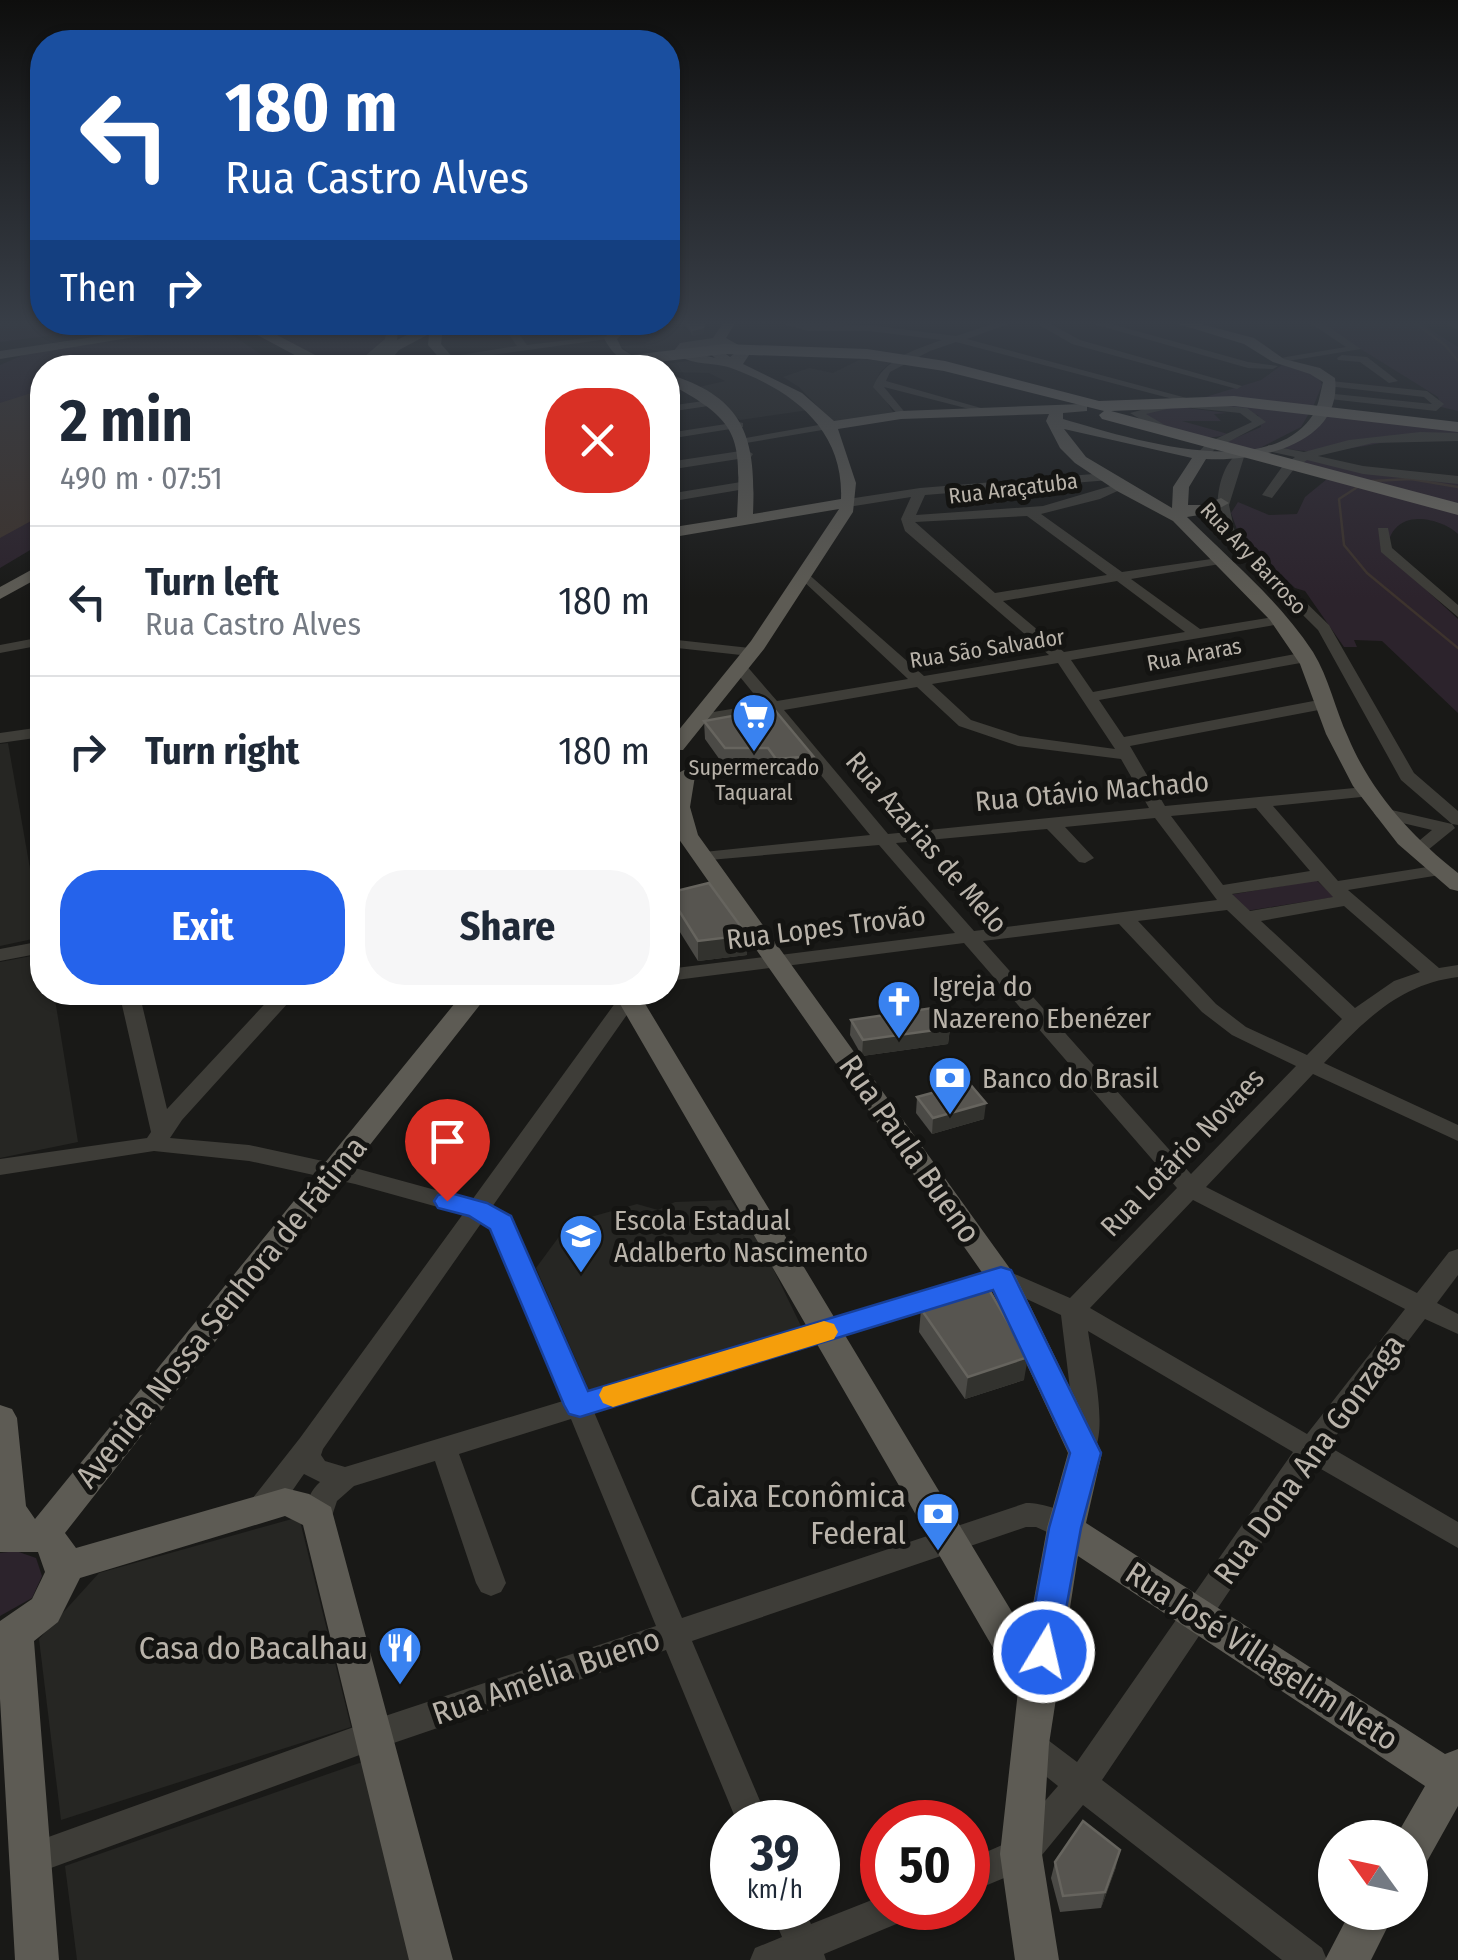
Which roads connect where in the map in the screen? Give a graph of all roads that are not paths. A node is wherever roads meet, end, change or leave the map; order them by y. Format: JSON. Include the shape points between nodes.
{"nodes":[{"id":1,"x":721,"y":414,"type":"edge"},
{"id":2,"x":819,"y":414,"type":"edge"},
{"id":3,"x":909,"y":414,"type":"edge"},
{"id":4,"x":1048,"y":414,"type":"edge"},
{"id":5,"x":1113,"y":414,"type":"edge"},
{"id":6,"x":1139,"y":414,"type":"edge"},
{"id":7,"x":1247,"y":414,"type":"edge"},
{"id":8,"x":1317,"y":414,"type":"edge"},
{"id":9,"x":1399,"y":414,"type":"edge"},
{"id":10,"x":901,"y":415,"type":"joint"},
{"id":11,"x":1056,"y":415,"type":"junction"},
{"id":12,"x":830,"y":426,"type":"junction"},
{"id":13,"x":1458,"y":426,"type":"edge"},
{"id":14,"x":713,"y":429,"type":"junction"},
{"id":15,"x":1171,"y":432,"type":"junction"},
{"id":16,"x":680,"y":434,"type":"edge"},
{"id":17,"x":1458,"y":437,"type":"edge"},
{"id":18,"x":745,"y":442,"type":"junction"},
{"id":19,"x":1272,"y":448,"type":"junction"},
{"id":20,"x":1196,"y":456,"type":"junction"},
{"id":21,"x":1306,"y":456,"type":"junction"},
{"id":22,"x":1238,"y":457,"type":"junction"},
{"id":23,"x":680,"y":462,"type":"edge"},
{"id":24,"x":843,"y":468,"type":"junction"},
{"id":25,"x":1229,"y":478,"type":"junction"},
{"id":26,"x":1458,"y":480,"type":"edge"},
{"id":27,"x":1113,"y":481,"type":"junction"},
{"id":28,"x":747,"y":485,"type":"junction"},
{"id":29,"x":920,"y":492,"type":"junction"},
{"id":30,"x":1268,"y":495,"type":"dead end"},
{"id":31,"x":680,"y":496,"type":"edge"},
{"id":32,"x":849,"y":499,"type":"junction"},
{"id":33,"x":1221,"y":503,"type":"junction"},
{"id":34,"x":818,"y":507,"type":"junction"},
{"id":35,"x":1179,"y":509,"type":"junction"},
{"id":36,"x":1458,"y":509,"type":"edge"},
{"id":37,"x":1029,"y":511,"type":"junction"},
{"id":38,"x":906,"y":519,"type":"junction"},
{"id":39,"x":745,"y":520,"type":"junction"},
{"id":40,"x":832,"y":529,"type":"junction"},
{"id":41,"x":680,"y":531,"type":"edge"},
{"id":42,"x":1383,"y":531,"type":"dead end"},
{"id":43,"x":30,"y":559,"type":"edge"},
{"id":44,"x":1220,"y":560,"type":"junction"},
{"id":45,"x":0,"y":576,"type":"edge"},
{"id":46,"x":30,"y":576,"type":"edge"},
{"id":47,"x":806,"y":576,"type":"junction"},
{"id":48,"x":1121,"y":576,"type":"junction"},
{"id":49,"x":0,"y":594,"type":"edge"},
{"id":50,"x":993,"y":598,"type":"junction"},
{"id":51,"x":1458,"y":613,"type":"edge"},
{"id":52,"x":1280,"y":620,"type":"junction"},
{"id":53,"x":1199,"y":635,"type":"junction"},
{"id":54,"x":30,"y":643,"type":"edge"},
{"id":55,"x":680,"y":645,"type":"edge"},
{"id":56,"x":0,"y":649,"type":"edge"},
{"id":57,"x":1306,"y":656,"type":"junction"},
{"id":58,"x":745,"y":659,"type":"junction"},
{"id":59,"x":1063,"y":659,"type":"junction"},
{"id":60,"x":922,"y":682,"type":"junction"},
{"id":61,"x":1091,"y":696,"type":"junction"},
{"id":62,"x":1365,"y":697,"type":"junction"},
{"id":63,"x":1322,"y":700,"type":"junction"},
{"id":64,"x":774,"y":708,"type":"junction"},
{"id":65,"x":701,"y":719,"type":"junction"},
{"id":66,"x":30,"y":734,"type":"edge"},
{"id":67,"x":0,"y":738,"type":"edge"},
{"id":68,"x":680,"y":739,"type":"edge"},
{"id":69,"x":1124,"y":749,"type":"junction"},
{"id":70,"x":680,"y":751,"type":"edge"},
{"id":71,"x":680,"y":777,"type":"edge"},
{"id":72,"x":1366,"y":792,"type":"junction"},
{"id":73,"x":1260,"y":802,"type":"junction"},
{"id":74,"x":680,"y":804,"type":"edge"},
{"id":75,"x":1160,"y":813,"type":"junction"},
{"id":76,"x":1383,"y":814,"type":"junction"},
{"id":77,"x":1050,"y":822,"type":"junction"},
{"id":78,"x":1454,"y":825,"type":"edge"},
{"id":79,"x":882,"y":838,"type":"junction"},
{"id":80,"x":1417,"y":850,"type":"junction"},
{"id":81,"x":704,"y":857,"type":"junction"},
{"id":82,"x":1085,"y":858,"type":"dead end"},
{"id":83,"x":1440,"y":870,"type":"junction"},
{"id":84,"x":1458,"y":884,"type":"edge"},
{"id":85,"x":1334,"y":887,"type":"junction"},
{"id":86,"x":1230,"y":904,"type":"junction"},
{"id":87,"x":1125,"y":918,"type":"junction"},
{"id":88,"x":969,"y":937,"type":"junction"},
{"id":89,"x":30,"y":949,"type":"edge"},
{"id":90,"x":0,"y":955,"type":"edge"},
{"id":91,"x":777,"y":960,"type":"junction"},
{"id":92,"x":1458,"y":970,"type":"edge"},
{"id":93,"x":680,"y":973,"type":"edge"},
{"id":94,"x":1434,"y":973,"type":"junction"},
{"id":95,"x":131,"y":1005,"type":"edge"},
{"id":96,"x":276,"y":1005,"type":"edge"},
{"id":97,"x":467,"y":1005,"type":"edge"},
{"id":98,"x":620,"y":1005,"type":"edge"},
{"id":99,"x":631,"y":1005,"type":"edge"},
{"id":100,"x":1354,"y":1019,"type":"junction"},
{"id":101,"x":1310,"y":1067,"type":"junction"},
{"id":102,"x":1458,"y":1134,"type":"edge"},
{"id":103,"x":158,"y":1138,"type":"junction"},
{"id":104,"x":0,"y":1167,"type":"edge"},
{"id":105,"x":334,"y":1170,"type":"junction"},
{"id":106,"x":1190,"y":1189,"type":"junction"},
{"id":107,"x":478,"y":1210,"type":"junction"},
{"id":108,"x":1458,"y":1258,"type":"edge"},
{"id":109,"x":1001,"y":1277,"type":"junction"},
{"id":110,"x":1422,"y":1307,"type":"junction"},
{"id":111,"x":1072,"y":1310,"type":"junction"},
{"id":112,"x":1458,"y":1325,"type":"edge"},
{"id":113,"x":828,"y":1330,"type":"junction"},
{"id":114,"x":580,"y":1405,"type":"junction"},
{"id":115,"x":0,"y":1418,"type":"edge"},
{"id":116,"x":310,"y":1446,"type":"junction"},
{"id":117,"x":444,"y":1449,"type":"junction"},
{"id":118,"x":1308,"y":1450,"type":"junction"},
{"id":119,"x":1085,"y":1453,"type":"junction"},
{"id":120,"x":345,"y":1478,"type":"junction"},
{"id":121,"x":262,"y":1508,"type":"junction"},
{"id":122,"x":319,"y":1517,"type":"junction"},
{"id":123,"x":1065,"y":1528,"type":"junction"},
{"id":124,"x":22,"y":1536,"type":"edge"},
{"id":125,"x":1458,"y":1536,"type":"edge"},
{"id":126,"x":949,"y":1540,"type":"junction"},
{"id":127,"x":65,"y":1567,"type":"junction"},
{"id":128,"x":491,"y":1584,"type":"dead end"},
{"id":129,"x":1197,"y":1612,"type":"junction"},
{"id":130,"x":675,"y":1633,"type":"junction"},
{"id":131,"x":8,"y":1637,"type":"edge"},
{"id":132,"x":1038,"y":1690,"type":"junction"},
{"id":133,"x":376,"y":1734,"type":"junction"},
{"id":134,"x":1029,"y":1744,"type":"junction"},
{"id":135,"x":1456,"y":1778,"type":"edge"},
{"id":136,"x":1080,"y":1785,"type":"junction"},
{"id":137,"x":743,"y":1800,"type":"edge"},
{"id":138,"x":1428,"y":1822,"type":"edge"},
{"id":139,"x":1021,"y":1854,"type":"junction"},
{"id":140,"x":29,"y":1860,"type":"junction"},
{"id":141,"x":990,"y":1867,"type":"edge"},
{"id":142,"x":860,"y":1925,"type":"edge"},
{"id":143,"x":1364,"y":1930,"type":"edge"},
{"id":144,"x":806,"y":1953,"type":"edge"},
{"id":145,"x":37,"y":1960,"type":"edge"},
{"id":146,"x":431,"y":1960,"type":"edge"},
{"id":147,"x":767,"y":1960,"type":"edge"},
{"id":148,"x":1037,"y":1960,"type":"edge"},
{"id":149,"x":1310,"y":1960,"type":"edge"},
{"id":150,"x":1347,"y":1960,"type":"edge"}],
"edges":[{"from":1,"to":18,"type":"main road"},
{"from":2,"to":12,"type":"main road"},
{"from":3,"to":10,"type":"main road"},
{"from":4,"to":11,"type":"main road"},
{"from":5,"to":15,"type":"highway"},
{"from":6,"to":15,"type":"street"},
{"from":7,"to":20,"type":"street","via":[[1260,420]]},
{"from":8,"to":19,"type":"main road","via":[[1311,427]]},
{"from":9,"to":13,"type":"highway"},
{"from":10,"to":12,"type":"main road"},
{"from":11,"to":20,"type":"main road","via":[[1083,429]]},
{"from":11,"to":27,"type":"main road","via":[[1071,454]]},
{"from":12,"to":18,"type":"street"},
{"from":12,"to":24,"type":"main road"},
{"from":14,"to":16,"type":"street"},
{"from":14,"to":18,"type":"street"},
{"from":14,"to":18,"type":"street"},
{"from":15,"to":20,"type":"highway"},
{"from":17,"to":21,"type":"street","via":[[1416,436]]},
{"from":18,"to":23,"type":"street"},
{"from":18,"to":28,"type":"main road"},
{"from":19,"to":21,"type":"street"},
{"from":19,"to":22,"type":"main road"},
{"from":20,"to":22,"type":"main road"},
{"from":20,"to":25,"type":"main road"},
{"from":20,"to":35,"type":"main road","name":"Rua Ary Barroso"},
{"from":20,"to":36,"type":"highway"},
{"from":21,"to":26,"type":"street"},
{"from":21,"to":30,"type":"street","via":[[1286,469]]},
{"from":22,"to":25,"type":"street"},
{"from":24,"to":32,"type":"main road"},
{"from":24,"to":34,"type":"main road","via":[[840,499]]},
{"from":25,"to":33,"type":"street"},
{"from":27,"to":29,"type":"street"},
{"from":27,"to":35,"type":"main road"},
{"from":27,"to":37,"type":"street","name":"Rua Araçatuba","via":[[1079,504]]},
{"from":28,"to":31,"type":"street"},
{"from":28,"to":39,"type":"main road"},
{"from":29,"to":32,"type":"street"},
{"from":29,"to":38,"type":"street"},
{"from":32,"to":34,"type":"main road"},
{"from":32,"to":40,"type":"main road"},
{"from":33,"to":35,"type":"main road"},
{"from":33,"to":62,"type":"street","via":[[1229,535],[1324,628]]},
{"from":34,"to":39,"type":"main road"},
{"from":34,"to":40,"type":"main road","via":[[835,511]]},
{"from":35,"to":44,"type":"main road","name":"Rua Ary Barroso"},
{"from":37,"to":38,"type":"street","name":"Rua Araçatuba"},
{"from":37,"to":48,"type":"street"},
{"from":38,"to":50,"type":"street"},
{"from":39,"to":41,"type":"main road"},
{"from":40,"to":47,"type":"main road"},
{"from":42,"to":51,"type":"street","via":[[1386,549]]},
{"from":43,"to":45,"type":"main road"},
{"from":44,"to":48,"type":"street"},
{"from":44,"to":52,"type":"main road","name":"Rua Ary Barroso"},
{"from":46,"to":49,"type":"main road"},
{"from":47,"to":58,"type":"main road"},
{"from":47,"to":60,"type":"street"},
{"from":48,"to":50,"type":"street"},
{"from":48,"to":53,"type":"street"},
{"from":50,"to":59,"type":"street"},
{"from":52,"to":53,"type":"street","name":"Rua São Salvador"},
{"from":52,"to":57,"type":"main road","name":"Rua Ary Barroso"},
{"from":53,"to":59,"type":"street","name":"Rua São Salvador"},
{"from":54,"to":56,"type":"street"},
{"from":55,"to":58,"type":"street"},
{"from":57,"to":61,"type":"street","name":"Rua Araras"},
{"from":57,"to":63,"type":"main road","name":"Rua Ary Barroso"},
{"from":58,"to":64,"type":"street","name":"Rua Azarias de Melo"},
{"from":58,"to":65,"type":"main road"},
{"from":59,"to":60,"type":"street","name":"Rua São Salvador"},
{"from":59,"to":61,"type":"street"},
{"from":60,"to":64,"type":"street","name":"Rua São Salvador"},
{"from":60,"to":69,"type":"street","via":[[965,723],[996,736]]},
{"from":61,"to":69,"type":"street"},
{"from":62,"to":63,"type":"street"},
{"from":62,"to":78,"type":"street","via":[[1407,776]]},
{"from":63,"to":69,"type":"street"},
{"from":63,"to":72,"type":"main road","name":"Rua Ary Barroso"},
{"from":64,"to":65,"type":"street","name":"Rua São Salvador"},
{"from":64,"to":79,"type":"street","name":"Rua Azarias de Melo"},
{"from":65,"to":68,"type":"main road"},
{"from":66,"to":67,"type":"street"},
{"from":69,"to":75,"type":"street"},
{"from":70,"to":71,"type":"main road","name":"Rua Paula Bueno","via":[[696,760]]},
{"from":72,"to":73,"type":"street","name":"Rua Otávio Machado"},
{"from":72,"to":76,"type":"main road","name":"Rua Ary Barroso"},
{"from":73,"to":75,"type":"street","name":"Rua Otávio Machado"},
{"from":73,"to":85,"type":"street"},
{"from":74,"to":81,"type":"main road","name":"Rua Paula Bueno","via":[[682,823]]},
{"from":75,"to":77,"type":"street","name":"Rua Otávio Machado"},
{"from":75,"to":86,"type":"street"},
{"from":76,"to":78,"type":"street"},
{"from":76,"to":80,"type":"main road","name":"Rua Ary Barroso"},
{"from":77,"to":79,"type":"street","name":"Rua Otávio Machado"},
{"from":77,"to":82,"type":"street"},
{"from":78,"to":80,"type":"street"},
{"from":79,"to":81,"type":"street","name":"Rua Otávio Machado"},
{"from":79,"to":88,"type":"street","name":"Rua Azarias de Melo"},
{"from":80,"to":83,"type":"main road","name":"Rua Ary Barroso"},
{"from":81,"to":91,"type":"main road","name":"Rua Paula Bueno"},
{"from":83,"to":84,"type":"main road","name":"Rua Ary Barroso"},
{"from":83,"to":85,"type":"street","name":"Rua Lopes Trovão"},
{"from":85,"to":86,"type":"street","name":"Rua Lopes Trovão"},
{"from":85,"to":86,"type":"street","name":"Rua Lopes Trovão"},
{"from":85,"to":94,"type":"street"},
{"from":86,"to":87,"type":"street","name":"Rua Lopes Trovão"},
{"from":86,"to":100,"type":"street"},
{"from":87,"to":88,"type":"street","name":"Rua Lopes Trovão"},
{"from":87,"to":101,"type":"street","via":[[1209,1008]]},
{"from":88,"to":91,"type":"street","name":"Rua Lopes Trovão"},
{"from":88,"to":106,"type":"street","name":"Rua Azarias de Melo"},
{"from":89,"to":90,"type":"street"},
{"from":91,"to":93,"type":"street","name":"Rua Lopes Trovão"},
{"from":91,"to":109,"type":"main road","name":"Rua Paula Bueno"},
{"from":92,"to":94,"type":"street","name":"Rua Lotário Novaes"},
{"from":94,"to":100,"type":"street","name":"Rua Lotário Novaes","via":[[1392,988]]},
{"from":95,"to":103,"type":"street"},
{"from":96,"to":103,"type":"street"},
{"from":97,"to":105,"type":"main road","name":"Avenida Nossa Senhora de Fátima"},
{"from":98,"to":107,"type":"street"},
{"from":99,"to":113,"type":"main road"},
{"from":100,"to":101,"type":"street","name":"Rua Lotário Novaes"},
{"from":101,"to":102,"type":"street"},
{"from":101,"to":106,"type":"street","name":"Rua Lotário Novaes"},
{"from":103,"to":104,"type":"street"},
{"from":103,"to":105,"type":"street"},
{"from":105,"to":107,"type":"street"},
{"from":105,"to":124,"type":"main road","name":"Avenida Nossa Senhora de Fátima"},
{"from":106,"to":110,"type":"street","name":"Rua Azarias de Melo"},
{"from":106,"to":111,"type":"street","name":"Rua Lotário Novaes"},
{"from":107,"to":114,"type":"street","via":[[502,1223]]},
{"from":107,"to":116,"type":"street"},
{"from":108,"to":110,"type":"street","name":"Rua Dona Ana Gonzaga"},
{"from":109,"to":111,"type":"street"},
{"from":109,"to":113,"type":"street"},
{"from":109,"to":119,"type":"main road","name":"Rua Paula Bueno"},
{"from":110,"to":112,"type":"street","name":"Rua Azarias de Melo"},
{"from":110,"to":118,"type":"street","name":"Rua Dona Ana Gonzaga"},
{"from":111,"to":118,"type":"street"},
{"from":111,"to":119,"type":"street"},
{"from":113,"to":114,"type":"street"},
{"from":113,"to":126,"type":"main road"},
{"from":114,"to":117,"type":"street"},
{"from":114,"to":130,"type":"street"},
{"from":115,"to":124,"type":"main road","via":[[9,1509]]},
{"from":116,"to":120,"type":"street","via":[[316,1470]]},
{"from":116,"to":121,"type":"street"},
{"from":117,"to":120,"type":"street"},
{"from":117,"to":128,"type":"street"},
{"from":118,"to":125,"type":"street"},
{"from":118,"to":129,"type":"street","name":"Rua Dona Ana Gonzaga"},
{"from":119,"to":123,"type":"main road"},
{"from":120,"to":122,"type":"street","via":[[324,1495]]},
{"from":121,"to":122,"type":"main road","via":[[297,1504]]},
{"from":121,"to":127,"type":"main road"},
{"from":122,"to":133,"type":"main road"},
{"from":123,"to":126,"type":"street","name":"Rua Amélia Bueno","via":[[1026,1515]]},
{"from":123,"to":129,"type":"main road","name":"Rua José Villagelim Neto"},
{"from":123,"to":132,"type":"main road"},
{"from":124,"to":127,"type":"main road","via":[[52,1544]]},
{"from":126,"to":130,"type":"street","name":"Rua Amélia Bueno"},
{"from":126,"to":132,"type":"main road"},
{"from":127,"to":131,"type":"main road","via":[[53,1604]]},
{"from":129,"to":135,"type":"main road","name":"Rua José Villagelim Neto"},
{"from":129,"to":136,"type":"street","name":"Rua Dona Ana Gonzaga"},
{"from":130,"to":133,"type":"street","name":"Rua Amélia Bueno"},
{"from":130,"to":137,"type":"street"},
{"from":131,"to":140,"type":"main road"},
{"from":132,"to":134,"type":"main road"},
{"from":133,"to":140,"type":"street","name":"Rua Amélia Bueno"},
{"from":133,"to":146,"type":"main road"},
{"from":134,"to":136,"type":"street"},
{"from":134,"to":139,"type":"main road"},
{"from":135,"to":138,"type":"main road"},
{"from":136,"to":139,"type":"street","name":"Rua Dona Ana Gonzaga"},
{"from":136,"to":149,"type":"street"},
{"from":139,"to":141,"type":"street"},
{"from":139,"to":148,"type":"main road"},
{"from":140,"to":145,"type":"main road"},
{"from":142,"to":144,"type":"street"},
{"from":143,"to":150,"type":"main road"},
{"from":144,"to":147,"type":"street"}]}
